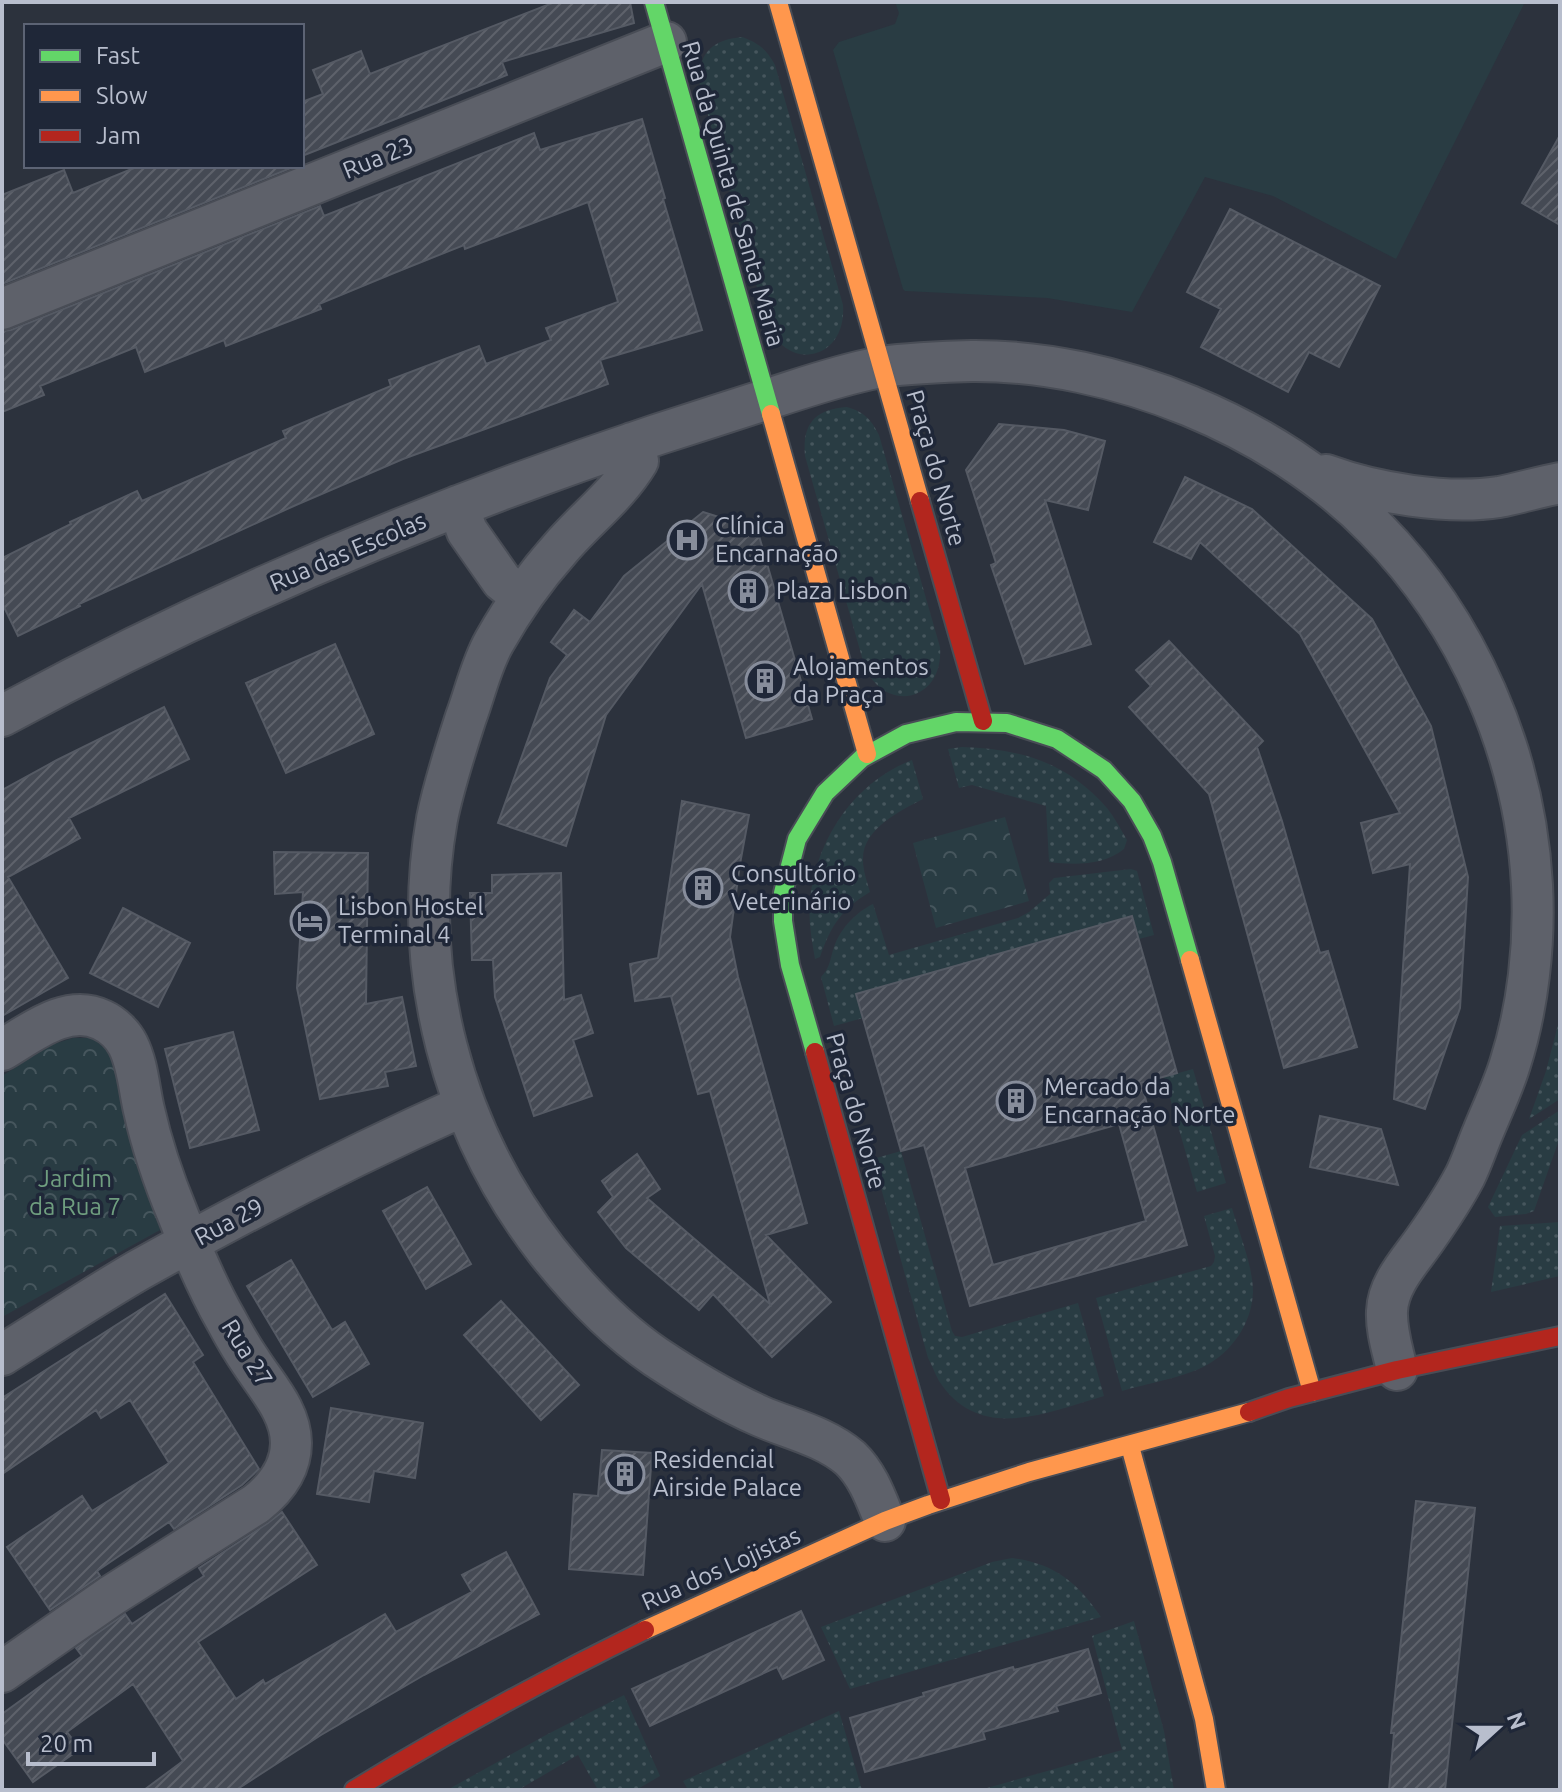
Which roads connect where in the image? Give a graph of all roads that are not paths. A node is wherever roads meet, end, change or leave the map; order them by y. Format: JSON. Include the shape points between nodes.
{"nodes":[{"id":1,"x":654,"y":2,"type":"edge"},
{"id":2,"x":778,"y":2,"type":"edge"},
{"id":3,"x":666,"y":42,"type":"junction"},
{"id":4,"x":2,"y":309,"type":"edge"},
{"id":5,"x":882,"y":366,"type":"junction"},
{"id":6,"x":766,"y":400,"type":"junction"},
{"id":7,"x":632,"y":443,"type":"junction"},
{"id":8,"x":1300,"y":465,"type":"junction"},
{"id":9,"x":1560,"y":483,"type":"edge"},
{"id":10,"x":458,"y":506,"type":"junction"},
{"id":11,"x":522,"y":597,"type":"junction"},
{"id":12,"x":2,"y":716,"type":"edge"},
{"id":13,"x":983,"y":721,"type":"junction"},
{"id":14,"x":867,"y":754,"type":"junction"},
{"id":15,"x":2,"y":1050,"type":"edge"},
{"id":16,"x":465,"y":1105,"type":"junction"},
{"id":17,"x":189,"y":1243,"type":"junction"},
{"id":18,"x":1560,"y":1336,"type":"edge"},
{"id":19,"x":2,"y":1355,"type":"edge"},
{"id":20,"x":1397,"y":1370,"type":"junction"},
{"id":21,"x":1312,"y":1392,"type":"junction"},
{"id":22,"x":1130,"y":1446,"type":"junction"},
{"id":23,"x":941,"y":1500,"type":"junction"},
{"id":24,"x":885,"y":1521,"type":"junction"},
{"id":25,"x":2,"y":1672,"type":"edge"},
{"id":26,"x":354,"y":1790,"type":"edge"},
{"id":27,"x":1216,"y":1790,"type":"edge"}],
"edges":[{"from":1,"to":3,"type":"street","name":"Rua da Quinta de Santa Maria"},
{"from":2,"to":5,"type":"street"},
{"from":3,"to":4,"type":"street","name":"Rua 23"},
{"from":3,"to":6,"type":"street","name":"Rua da Quinta de Santa Maria"},
{"from":5,"to":6,"type":"street","name":"Rua das Escolas"},
{"from":5,"to":8,"type":"street","name":"Rua das Escolas","via":[[972,361],[1082,372],[1197,409]]},
{"from":5,"to":13,"type":"street","name":"Praça do Norte"},
{"from":6,"to":7,"type":"street","name":"Rua das Escolas"},
{"from":6,"to":14,"type":"street"},
{"from":7,"to":10,"type":"street","name":"Rua das Escolas"},
{"from":7,"to":11,"type":"street","via":[[638,461],[625,482],[559,549]]},
{"from":8,"to":9,"type":"street","via":[[1385,492],[1446,498],[1496,497]]},
{"from":8,"to":20,"type":"street","via":[[1353,505],[1397,549],[1466,650],[1512,764],[1532,885],[1524,1007],[1510,1066],[1464,1179],[1392,1287],[1388,1332]]},
{"from":10,"to":11,"type":"street","via":[[467,531],[502,581]]},
{"from":10,"to":12,"type":"street","name":"Rua das Escolas","via":[[166,632]]},
{"from":11,"to":16,"type":"street","via":[[492,646],[451,762],[437,820],[430,941],[437,1001]]},
{"from":13,"to":14,"type":"street","name":"Praça do Norte","via":[[941,723],[906,733]]},
{"from":13,"to":21,"type":"street","name":"Praça do Norte","via":[[1010,723],[1078,750],[1106,771],[1149,828]]},
{"from":14,"to":23,"type":"street","name":"Praça do Norte","via":[[823,795],[803,826],[783,895],[783,931]]},
{"from":15,"to":17,"type":"street","name":"Rua 27","via":[[66,1016],[88,1015],[115,1028],[133,1057],[160,1168]]},
{"from":16,"to":17,"type":"street","name":"Rua 29"},
{"from":16,"to":24,"type":"street","via":[[495,1173],[527,1225],[606,1316],[704,1387],[842,1453],[863,1473]]},
{"from":17,"to":19,"type":"street","name":"Rua 29"},
{"from":17,"to":25,"type":"street","name":"Rua 27","via":[[225,1319],[286,1418],[291,1443],[282,1477],[256,1504]]},
{"from":18,"to":20,"type":"street","name":"Rua dos Lojistas"},
{"from":20,"to":21,"type":"street","name":"Rua dos Lojistas"},
{"from":21,"to":22,"type":"street","name":"Rua dos Lojistas"},
{"from":22,"to":23,"type":"street","name":"Rua dos Lojistas"},
{"from":22,"to":27,"type":"street","via":[[1204,1719]]},
{"from":23,"to":24,"type":"street","name":"Rua dos Lojistas"},
{"from":24,"to":26,"type":"street","name":"Rua dos Lojistas","via":[[555,1674]]}]}
